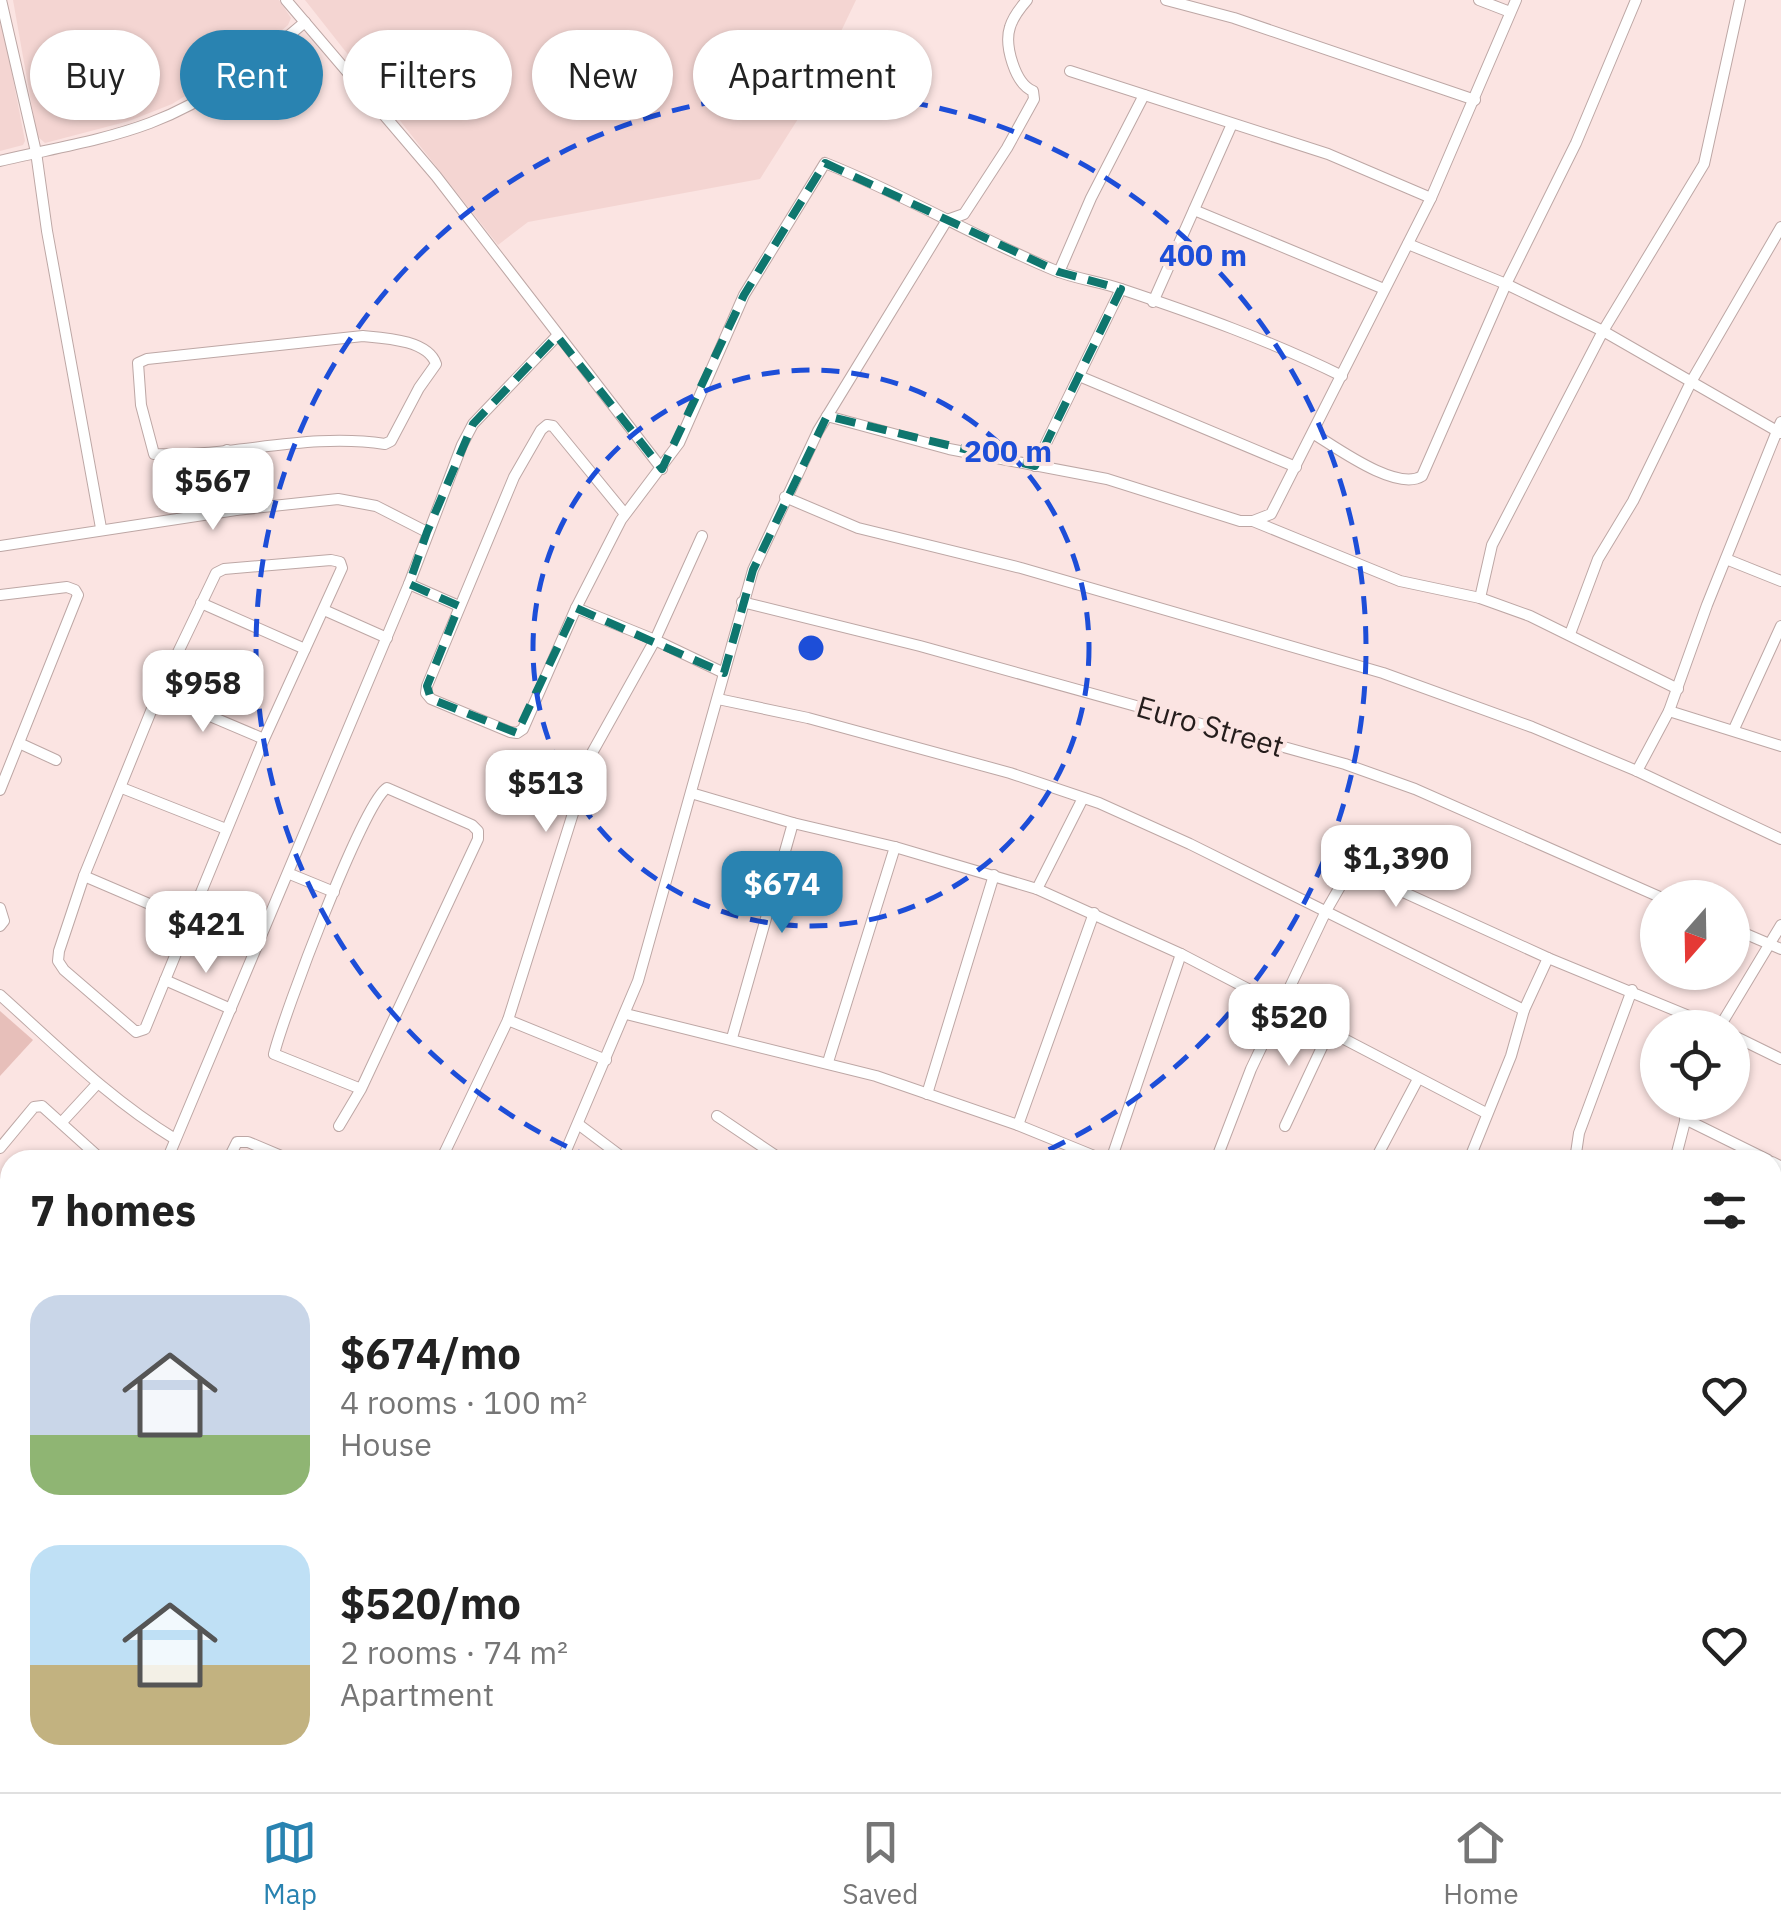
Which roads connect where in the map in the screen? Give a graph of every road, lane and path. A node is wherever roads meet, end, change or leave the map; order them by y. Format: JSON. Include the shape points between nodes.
{"nodes":[{"id":1,"x":1,"y":0,"type":"edge"},
{"id":2,"x":286,"y":0,"type":"edge"},
{"id":3,"x":1027,"y":0,"type":"edge"},
{"id":4,"x":1166,"y":0,"type":"edge"},
{"id":5,"x":1479,"y":0,"type":"edge"},
{"id":6,"x":1516,"y":0,"type":"edge"},
{"id":7,"x":1636,"y":0,"type":"edge"},
{"id":8,"x":1740,"y":0,"type":"edge"},
{"id":9,"x":1510,"y":12,"type":"junction"},
{"id":10,"x":305,"y":22,"type":"junction"},
{"id":11,"x":1070,"y":71,"type":"dead end"},
{"id":12,"x":1144,"y":94,"type":"junction"},
{"id":13,"x":1474,"y":100,"type":"junction"},
{"id":14,"x":1232,"y":124,"type":"junction"},
{"id":15,"x":36,"y":152,"type":"junction"},
{"id":16,"x":0,"y":160,"type":"edge"},
{"id":17,"x":1431,"y":198,"type":"junction"},
{"id":18,"x":1194,"y":210,"type":"junction"},
{"id":19,"x":947,"y":220,"type":"junction"},
{"id":20,"x":1781,"y":227,"type":"edge"},
{"id":21,"x":1408,"y":244,"type":"junction"},
{"id":22,"x":1058,"y":272,"type":"junction"},
{"id":23,"x":1506,"y":284,"type":"junction"},
{"id":24,"x":1384,"y":288,"type":"junction"},
{"id":25,"x":1121,"y":289,"type":"junction"},
{"id":26,"x":1153,"y":302,"type":"junction"},
{"id":27,"x":1603,"y":331,"type":"junction"},
{"id":28,"x":557,"y":336,"type":"junction"},
{"id":29,"x":1079,"y":376,"type":"junction"},
{"id":30,"x":1342,"y":376,"type":"junction"},
{"id":31,"x":1691,"y":382,"type":"junction"},
{"id":32,"x":827,"y":416,"type":"junction"},
{"id":33,"x":1780,"y":429,"type":"edge"},
{"id":34,"x":1314,"y":434,"type":"junction"},
{"id":35,"x":226,"y":450,"type":"junction"},
{"id":36,"x":1035,"y":466,"type":"junction"},
{"id":37,"x":1296,"y":467,"type":"junction"},
{"id":38,"x":662,"y":469,"type":"junction"},
{"id":39,"x":785,"y":498,"type":"junction"},
{"id":40,"x":236,"y":510,"type":"junction"},
{"id":41,"x":625,"y":514,"type":"junction"},
{"id":42,"x":1253,"y":521,"type":"junction"},
{"id":43,"x":101,"y":528,"type":"junction"},
{"id":44,"x":427,"y":532,"type":"junction"},
{"id":45,"x":702,"y":536,"type":"dead end"},
{"id":46,"x":0,"y":546,"type":"edge"},
{"id":47,"x":1726,"y":558,"type":"junction"},
{"id":48,"x":1781,"y":581,"type":"edge"},
{"id":49,"x":410,"y":584,"type":"junction"},
{"id":50,"x":0,"y":594,"type":"edge"},
{"id":51,"x":1480,"y":598,"type":"junction"},
{"id":52,"x":201,"y":602,"type":"junction"},
{"id":53,"x":742,"y":602,"type":"junction"},
{"id":54,"x":459,"y":606,"type":"junction"},
{"id":55,"x":576,"y":608,"type":"junction"},
{"id":56,"x":324,"y":610,"type":"junction"},
{"id":57,"x":1781,"y":626,"type":"edge"},
{"id":58,"x":1570,"y":634,"type":"junction"},
{"id":59,"x":386,"y":638,"type":"junction"},
{"id":60,"x":654,"y":640,"type":"junction"},
{"id":61,"x":305,"y":649,"type":"junction"},
{"id":62,"x":724,"y":674,"type":"junction"},
{"id":63,"x":1678,"y":689,"type":"junction"},
{"id":64,"x":158,"y":694,"type":"junction"},
{"id":65,"x":718,"y":699,"type":"junction"},
{"id":66,"x":1669,"y":710,"type":"junction"},
{"id":67,"x":1734,"y":729,"type":"junction"},
{"id":68,"x":264,"y":740,"type":"junction"},
{"id":69,"x":19,"y":743,"type":"junction"},
{"id":70,"x":1781,"y":746,"type":"edge"},
{"id":71,"x":56,"y":760,"type":"dead end"},
{"id":72,"x":1637,"y":771,"type":"junction"},
{"id":73,"x":122,"y":788,"type":"junction"},
{"id":74,"x":0,"y":790,"type":"edge"},
{"id":75,"x":690,"y":793,"type":"junction"},
{"id":76,"x":1083,"y":798,"type":"junction"},
{"id":77,"x":792,"y":823,"type":"junction"},
{"id":78,"x":226,"y":829,"type":"junction"},
{"id":79,"x":1781,"y":839,"type":"edge"},
{"id":80,"x":895,"y":847,"type":"junction"},
{"id":81,"x":290,"y":874,"type":"junction"},
{"id":82,"x":994,"y":874,"type":"junction"},
{"id":83,"x":84,"y":876,"type":"junction"},
{"id":84,"x":1640,"y":888,"type":"edge"},
{"id":85,"x":1037,"y":889,"type":"junction"},
{"id":86,"x":334,"y":892,"type":"junction"},
{"id":87,"x":0,"y":908,"type":"edge"},
{"id":88,"x":1326,"y":911,"type":"junction"},
{"id":89,"x":1094,"y":913,"type":"junction"},
{"id":90,"x":189,"y":921,"type":"junction"},
{"id":91,"x":1781,"y":925,"type":"edge"},
{"id":92,"x":0,"y":926,"type":"edge"},
{"id":93,"x":1750,"y":936,"type":"edge"},
{"id":94,"x":1768,"y":944,"type":"junction"},
{"id":95,"x":1781,"y":949,"type":"edge"},
{"id":96,"x":1181,"y":954,"type":"junction"},
{"id":97,"x":1548,"y":958,"type":"junction"},
{"id":98,"x":165,"y":980,"type":"junction"},
{"id":99,"x":1632,"y":990,"type":"junction"},
{"id":100,"x":0,"y":995,"type":"edge"},
{"id":101,"x":1280,"y":1007,"type":"junction"},
{"id":102,"x":231,"y":1010,"type":"junction"},
{"id":103,"x":1524,"y":1010,"type":"junction"},
{"id":104,"x":1677,"y":1010,"type":"edge"},
{"id":105,"x":1729,"y":1010,"type":"edge"},
{"id":106,"x":626,"y":1014,"type":"junction"},
{"id":107,"x":508,"y":1020,"type":"junction"},
{"id":108,"x":1330,"y":1030,"type":"junction"},
{"id":109,"x":732,"y":1038,"type":"junction"},
{"id":110,"x":1750,"y":1044,"type":"edge"},
{"id":111,"x":1781,"y":1059,"type":"edge"},
{"id":112,"x":606,"y":1060,"type":"junction"},
{"id":113,"x":828,"y":1062,"type":"junction"},
{"id":114,"x":1418,"y":1079,"type":"junction"},
{"id":115,"x":97,"y":1084,"type":"junction"},
{"id":116,"x":361,"y":1088,"type":"junction"},
{"id":117,"x":927,"y":1094,"type":"junction"},
{"id":118,"x":1486,"y":1113,"type":"junction"},
{"id":119,"x":717,"y":1116,"type":"dead end"},
{"id":120,"x":1686,"y":1120,"type":"edge"},
{"id":121,"x":1688,"y":1120,"type":"edge"},
{"id":122,"x":62,"y":1122,"type":"junction"},
{"id":123,"x":578,"y":1124,"type":"junction"},
{"id":124,"x":1018,"y":1125,"type":"junction"},
{"id":125,"x":340,"y":1126,"type":"dead end"},
{"id":126,"x":1285,"y":1126,"type":"dead end"},
{"id":127,"x":175,"y":1140,"type":"junction"},
{"id":128,"x":0,"y":1148,"type":"edge"},
{"id":129,"x":91,"y":1150,"type":"edge"},
{"id":130,"x":172,"y":1150,"type":"edge"},
{"id":131,"x":234,"y":1150,"type":"edge"},
{"id":132,"x":267,"y":1150,"type":"edge"},
{"id":133,"x":447,"y":1150,"type":"edge"},
{"id":134,"x":566,"y":1150,"type":"edge"},
{"id":135,"x":613,"y":1150,"type":"edge"},
{"id":136,"x":767,"y":1150,"type":"edge"},
{"id":137,"x":1082,"y":1150,"type":"edge"},
{"id":138,"x":1111,"y":1150,"type":"edge"},
{"id":139,"x":1219,"y":1150,"type":"edge"},
{"id":140,"x":1380,"y":1150,"type":"edge"},
{"id":141,"x":1473,"y":1150,"type":"edge"},
{"id":142,"x":1577,"y":1150,"type":"edge"},
{"id":143,"x":1678,"y":1150,"type":"edge"},
{"id":144,"x":1748,"y":1150,"type":"edge"}],
"edges":[{"from":1,"to":15,"type":"street"},
{"from":2,"to":10,"type":"street"},
{"from":3,"to":19,"type":"street","via":[[1008,35],[1018,78],[1034,99],[964,214]]},
{"from":4,"to":13,"type":"street"},
{"from":5,"to":9,"type":"street"},
{"from":6,"to":9,"type":"street"},
{"from":7,"to":23,"type":"street"},
{"from":8,"to":27,"type":"street","via":[[1704,164]]},
{"from":9,"to":13,"type":"street"},
{"from":10,"to":15,"type":"street","via":[[252,67],[153,122]]},
{"from":10,"to":28,"type":"street","via":[[436,176]]},
{"from":11,"to":12,"type":"street"},
{"from":12,"to":14,"type":"street"},
{"from":12,"to":22,"type":"street"},
{"from":13,"to":17,"type":"street"},
{"from":14,"to":17,"type":"street","via":[[1328,154]]},
{"from":14,"to":18,"type":"street"},
{"from":15,"to":16,"type":"street"},
{"from":15,"to":43,"type":"street"},
{"from":17,"to":21,"type":"street"},
{"from":18,"to":24,"type":"street"},
{"from":18,"to":26,"type":"street"},
{"from":19,"to":22,"type":"street"},
{"from":19,"to":32,"type":"street"},
{"from":19,"to":38,"type":"street","via":[[824,163],[744,295],[694,414]]},
{"from":20,"to":31,"type":"street"},
{"from":21,"to":23,"type":"street"},
{"from":21,"to":24,"type":"street"},
{"from":22,"to":25,"type":"street"},
{"from":23,"to":27,"type":"street"},
{"from":23,"to":34,"type":"street","via":[[1422,476],[1414,482],[1388,476]]},
{"from":24,"to":30,"type":"street"},
{"from":25,"to":26,"type":"street"},
{"from":25,"to":29,"type":"street"},
{"from":26,"to":30,"type":"street","via":[[1214,320]]},
{"from":27,"to":31,"type":"street"},
{"from":27,"to":51,"type":"street","via":[[1492,545]]},
{"from":28,"to":38,"type":"street"},
{"from":28,"to":44,"type":"street","via":[[473,424]]},
{"from":29,"to":36,"type":"street"},
{"from":29,"to":37,"type":"street"},
{"from":30,"to":34,"type":"street"},
{"from":31,"to":33,"type":"street"},
{"from":31,"to":58,"type":"street","via":[[1598,559]]},
{"from":32,"to":36,"type":"street"},
{"from":32,"to":39,"type":"street"},
{"from":33,"to":47,"type":"street"},
{"from":34,"to":37,"type":"street"},
{"from":35,"to":35,"type":"street","via":[[327,439],[386,444],[435,358],[393,339],[363,336],[138,363],[154,454]]},
{"from":35,"to":40,"type":"street"},
{"from":36,"to":42,"type":"street","via":[[1107,479]]},
{"from":37,"to":42,"type":"street","via":[[1271,514]]},
{"from":38,"to":41,"type":"street"},
{"from":39,"to":53,"type":"street"},
{"from":39,"to":72,"type":"street","via":[[858,528],[1383,673]]},
{"from":40,"to":43,"type":"street"},
{"from":40,"to":44,"type":"street","via":[[338,500],[376,506]]},
{"from":41,"to":54,"type":"street","via":[[547,425],[527,450]]},
{"from":41,"to":55,"type":"street"},
{"from":42,"to":51,"type":"street","via":[[1400,582]]},
{"from":43,"to":46,"type":"street"},
{"from":44,"to":49,"type":"street"},
{"from":45,"to":60,"type":"street"},
{"from":47,"to":48,"type":"street"},
{"from":47,"to":63,"type":"street"},
{"from":49,"to":54,"type":"street"},
{"from":49,"to":59,"type":"street"},
{"from":50,"to":69,"type":"street","via":[[67,587],[78,596]]},
{"from":51,"to":58,"type":"street"},
{"from":52,"to":56,"type":"street","via":[[224,570],[340,562]]},
{"from":52,"to":61,"type":"street"},
{"from":52,"to":64,"type":"street"},
{"from":53,"to":62,"type":"street"},
{"from":53,"to":84,"type":"street","name":"Euro Street","via":[[1344,764],[1415,788]]},
{"from":54,"to":55,"type":"street","via":[[426,693],[517,733]]},
{"from":55,"to":60,"type":"street"},
{"from":56,"to":59,"type":"street"},
{"from":56,"to":61,"type":"street"},
{"from":57,"to":67,"type":"street"},
{"from":58,"to":63,"type":"street"},
{"from":59,"to":81,"type":"street"},
{"from":60,"to":62,"type":"street"},
{"from":60,"to":107,"type":"street","via":[[592,753]]},
{"from":61,"to":68,"type":"street"},
{"from":62,"to":65,"type":"street"},
{"from":63,"to":66,"type":"street"},
{"from":64,"to":68,"type":"street"},
{"from":64,"to":73,"type":"street"},
{"from":65,"to":75,"type":"street"},
{"from":65,"to":76,"type":"street","via":[[1010,772]]},
{"from":66,"to":67,"type":"street"},
{"from":66,"to":72,"type":"street"},
{"from":67,"to":70,"type":"street"},
{"from":68,"to":78,"type":"street"},
{"from":69,"to":71,"type":"street"},
{"from":69,"to":74,"type":"street"},
{"from":72,"to":79,"type":"street"},
{"from":73,"to":78,"type":"street"},
{"from":73,"to":83,"type":"street"},
{"from":75,"to":77,"type":"street"},
{"from":75,"to":106,"type":"street"},
{"from":76,"to":85,"type":"street"},
{"from":76,"to":88,"type":"street"},
{"from":77,"to":80,"type":"street"},
{"from":77,"to":109,"type":"street"},
{"from":78,"to":90,"type":"street"},
{"from":80,"to":82,"type":"street"},
{"from":80,"to":113,"type":"street"},
{"from":81,"to":86,"type":"street"},
{"from":81,"to":102,"type":"street"},
{"from":82,"to":85,"type":"street"},
{"from":82,"to":117,"type":"street"},
{"from":83,"to":90,"type":"street"},
{"from":83,"to":98,"type":"street","via":[[59,951],[64,970],[136,1032],[145,1029]]},
{"from":85,"to":89,"type":"street"},
{"from":86,"to":116,"type":"street","via":[[274,1054]]},
{"from":86,"to":116,"type":"street","via":[[372,803],[387,788],[478,831]]},
{"from":87,"to":92,"type":"street"},
{"from":88,"to":97,"type":"street","via":[[1342,877],[1357,871]]},
{"from":88,"to":101,"type":"street"},
{"from":88,"to":103,"type":"street"},
{"from":89,"to":96,"type":"street"},
{"from":89,"to":124,"type":"street"},
{"from":90,"to":98,"type":"street"},
{"from":91,"to":94,"type":"street"},
{"from":93,"to":94,"type":"street"},
{"from":94,"to":95,"type":"street"},
{"from":94,"to":105,"type":"street"},
{"from":96,"to":101,"type":"street"},
{"from":96,"to":138,"type":"street"},
{"from":97,"to":99,"type":"street"},
{"from":97,"to":103,"type":"street"},
{"from":98,"to":102,"type":"street"},
{"from":99,"to":104,"type":"street"},
{"from":99,"to":142,"type":"street"},
{"from":100,"to":115,"type":"street"},
{"from":101,"to":108,"type":"street"},
{"from":101,"to":139,"type":"street"},
{"from":102,"to":127,"type":"street"},
{"from":103,"to":118,"type":"street"},
{"from":106,"to":109,"type":"street"},
{"from":106,"to":112,"type":"street"},
{"from":107,"to":112,"type":"street"},
{"from":107,"to":133,"type":"street"},
{"from":108,"to":114,"type":"street"},
{"from":108,"to":126,"type":"street"},
{"from":109,"to":113,"type":"street"},
{"from":110,"to":111,"type":"street"},
{"from":112,"to":123,"type":"street"},
{"from":113,"to":117,"type":"street"},
{"from":114,"to":118,"type":"street"},
{"from":114,"to":140,"type":"street"},
{"from":115,"to":122,"type":"street"},
{"from":115,"to":127,"type":"street"},
{"from":116,"to":125,"type":"street"},
{"from":117,"to":124,"type":"street"},
{"from":118,"to":141,"type":"street"},
{"from":119,"to":136,"type":"street"},
{"from":120,"to":143,"type":"street"},
{"from":121,"to":144,"type":"street"},
{"from":122,"to":128,"type":"street","via":[[34,1107]]},
{"from":122,"to":129,"type":"street"},
{"from":123,"to":134,"type":"street"},
{"from":123,"to":135,"type":"street"},
{"from":124,"to":137,"type":"street"},
{"from":127,"to":130,"type":"street"},
{"from":131,"to":132,"type":"street","via":[[238,1142]]}]}
